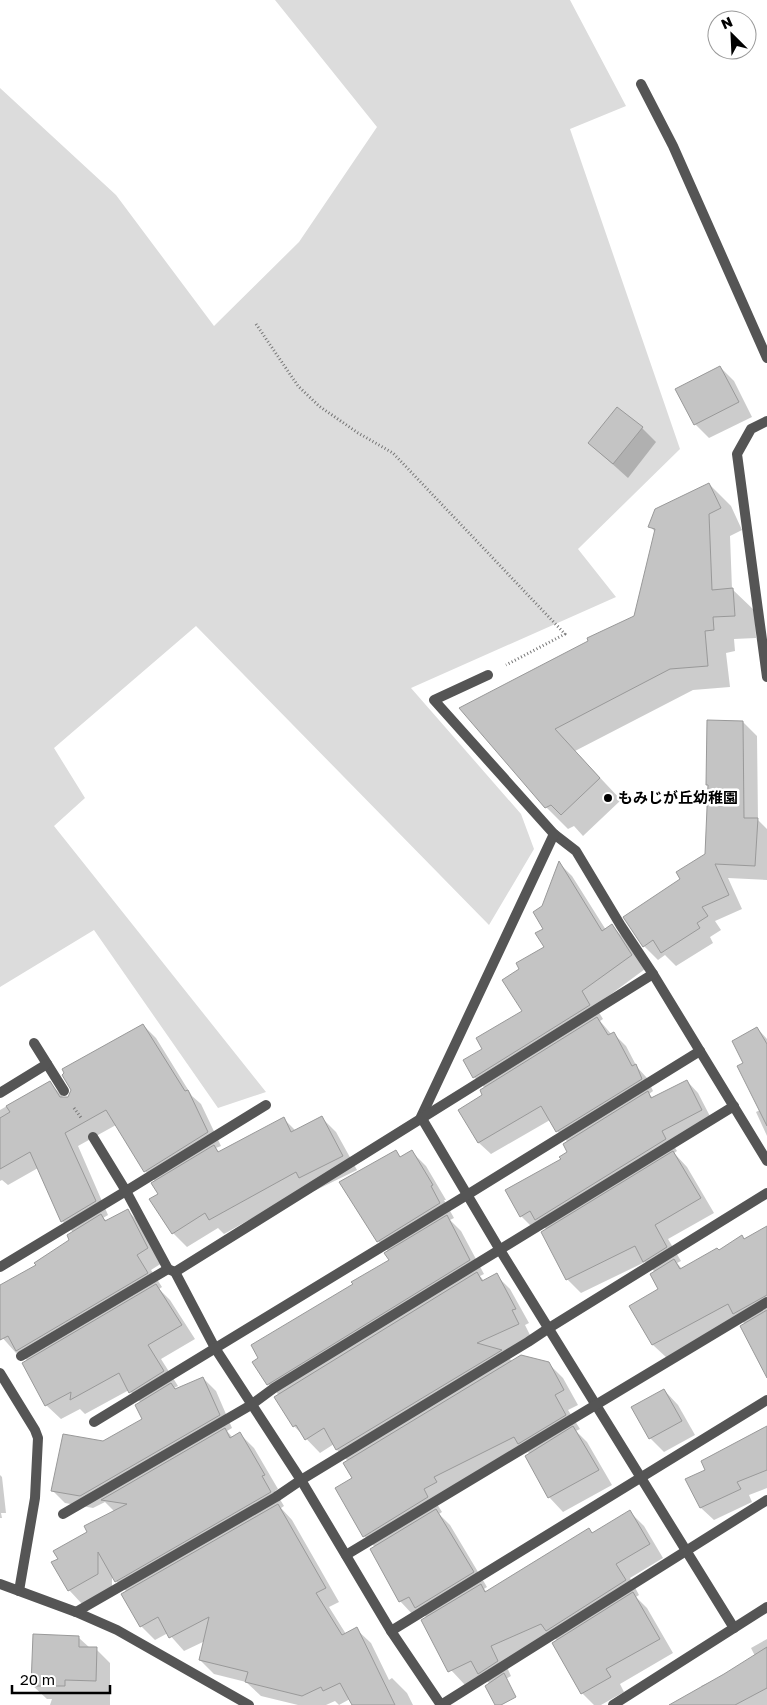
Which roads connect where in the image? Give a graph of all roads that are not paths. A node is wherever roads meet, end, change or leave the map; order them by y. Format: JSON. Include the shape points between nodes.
{"nodes":[{"id":1,"x":641,"y":84,"type":"dead end"},
{"id":2,"x":767,"y":358,"type":"edge"},
{"id":3,"x":767,"y":421,"type":"edge"},
{"id":4,"x":488,"y":674,"type":"road end"},
{"id":5,"x":767,"y":677,"type":"edge"},
{"id":6,"x":554,"y":834,"type":"junction"},
{"id":7,"x":652,"y":974,"type":"junction"},
{"id":8,"x":34,"y":1043,"type":"dead end"},
{"id":9,"x":700,"y":1051,"type":"junction"},
{"id":10,"x":47,"y":1064,"type":"junction"},
{"id":11,"x":64,"y":1091,"type":"road end"},
{"id":12,"x":0,"y":1093,"type":"edge"},
{"id":13,"x":266,"y":1105,"type":"dead end"},
{"id":14,"x":734,"y":1106,"type":"junction"},
{"id":15,"x":421,"y":1117,"type":"junction"},
{"id":16,"x":93,"y":1137,"type":"road end"},
{"id":17,"x":767,"y":1161,"type":"edge"},
{"id":18,"x":126,"y":1191,"type":"junction"},
{"id":19,"x":767,"y":1193,"type":"edge"},
{"id":20,"x":467,"y":1195,"type":"junction"},
{"id":21,"x":500,"y":1250,"type":"junction"},
{"id":22,"x":0,"y":1267,"type":"edge"},
{"id":23,"x":171,"y":1270,"type":"junction"},
{"id":24,"x":767,"y":1302,"type":"edge"},
{"id":25,"x":549,"y":1328,"type":"junction"},
{"id":26,"x":215,"y":1348,"type":"junction"},
{"id":27,"x":21,"y":1356,"type":"dead end"},
{"id":28,"x":0,"y":1373,"type":"edge"},
{"id":29,"x":767,"y":1400,"type":"edge"},
{"id":30,"x":251,"y":1405,"type":"junction"},
{"id":31,"x":596,"y":1405,"type":"junction"},
{"id":32,"x":94,"y":1422,"type":"dead end"},
{"id":33,"x":641,"y":1478,"type":"junction"},
{"id":34,"x":302,"y":1480,"type":"junction"},
{"id":35,"x":767,"y":1500,"type":"edge"},
{"id":36,"x":63,"y":1514,"type":"dead end"},
{"id":37,"x":685,"y":1551,"type":"junction"},
{"id":38,"x":346,"y":1555,"type":"junction"},
{"id":39,"x":0,"y":1584,"type":"edge"},
{"id":40,"x":19,"y":1591,"type":"junction"},
{"id":41,"x":767,"y":1608,"type":"edge"},
{"id":42,"x":76,"y":1612,"type":"junction"},
{"id":43,"x":734,"y":1628,"type":"junction"},
{"id":44,"x":391,"y":1631,"type":"junction"},
{"id":45,"x":249,"y":1705,"type":"edge"},
{"id":46,"x":441,"y":1705,"type":"edge"},
{"id":47,"x":613,"y":1705,"type":"edge"}],
"edges":[{"from":1,"to":2,"type":"street","via":[[673,146]]},
{"from":3,"to":5,"type":"street","via":[[752,429],[737,454]]},
{"from":4,"to":6,"type":"street","via":[[434,700]]},
{"from":6,"to":7,"type":"street","via":[[576,851]]},
{"from":6,"to":15,"type":"street"},
{"from":7,"to":9,"type":"street"},
{"from":7,"to":15,"type":"street"},
{"from":8,"to":10,"type":"street"},
{"from":9,"to":14,"type":"street"},
{"from":9,"to":20,"type":"street"},
{"from":10,"to":11,"type":"street"},
{"from":10,"to":12,"type":"street"},
{"from":13,"to":18,"type":"street"},
{"from":14,"to":17,"type":"street"},
{"from":14,"to":21,"type":"street"},
{"from":15,"to":20,"type":"street"},
{"from":15,"to":23,"type":"street"},
{"from":16,"to":18,"type":"street"},
{"from":18,"to":22,"type":"street"},
{"from":18,"to":23,"type":"street"},
{"from":19,"to":25,"type":"street"},
{"from":20,"to":21,"type":"street"},
{"from":20,"to":26,"type":"street"},
{"from":21,"to":25,"type":"street"},
{"from":21,"to":30,"type":"street"},
{"from":23,"to":26,"type":"street"},
{"from":23,"to":27,"type":"street"},
{"from":24,"to":31,"type":"street"},
{"from":25,"to":31,"type":"street"},
{"from":25,"to":34,"type":"street"},
{"from":26,"to":30,"type":"street"},
{"from":26,"to":32,"type":"street"},
{"from":28,"to":40,"type":"street","via":[[38,1438],[35,1498]]},
{"from":29,"to":33,"type":"street"},
{"from":30,"to":34,"type":"street"},
{"from":30,"to":36,"type":"street"},
{"from":31,"to":33,"type":"street"},
{"from":31,"to":38,"type":"street"},
{"from":33,"to":37,"type":"street"},
{"from":33,"to":44,"type":"street"},
{"from":34,"to":38,"type":"street"},
{"from":34,"to":42,"type":"street"},
{"from":35,"to":37,"type":"street"},
{"from":37,"to":43,"type":"street"},
{"from":37,"to":46,"type":"street"},
{"from":38,"to":44,"type":"street"},
{"from":39,"to":40,"type":"street"},
{"from":40,"to":42,"type":"street"},
{"from":41,"to":43,"type":"street"},
{"from":42,"to":45,"type":"street","via":[[117,1630]]},
{"from":43,"to":47,"type":"street"},
{"from":44,"to":46,"type":"street"}]}
